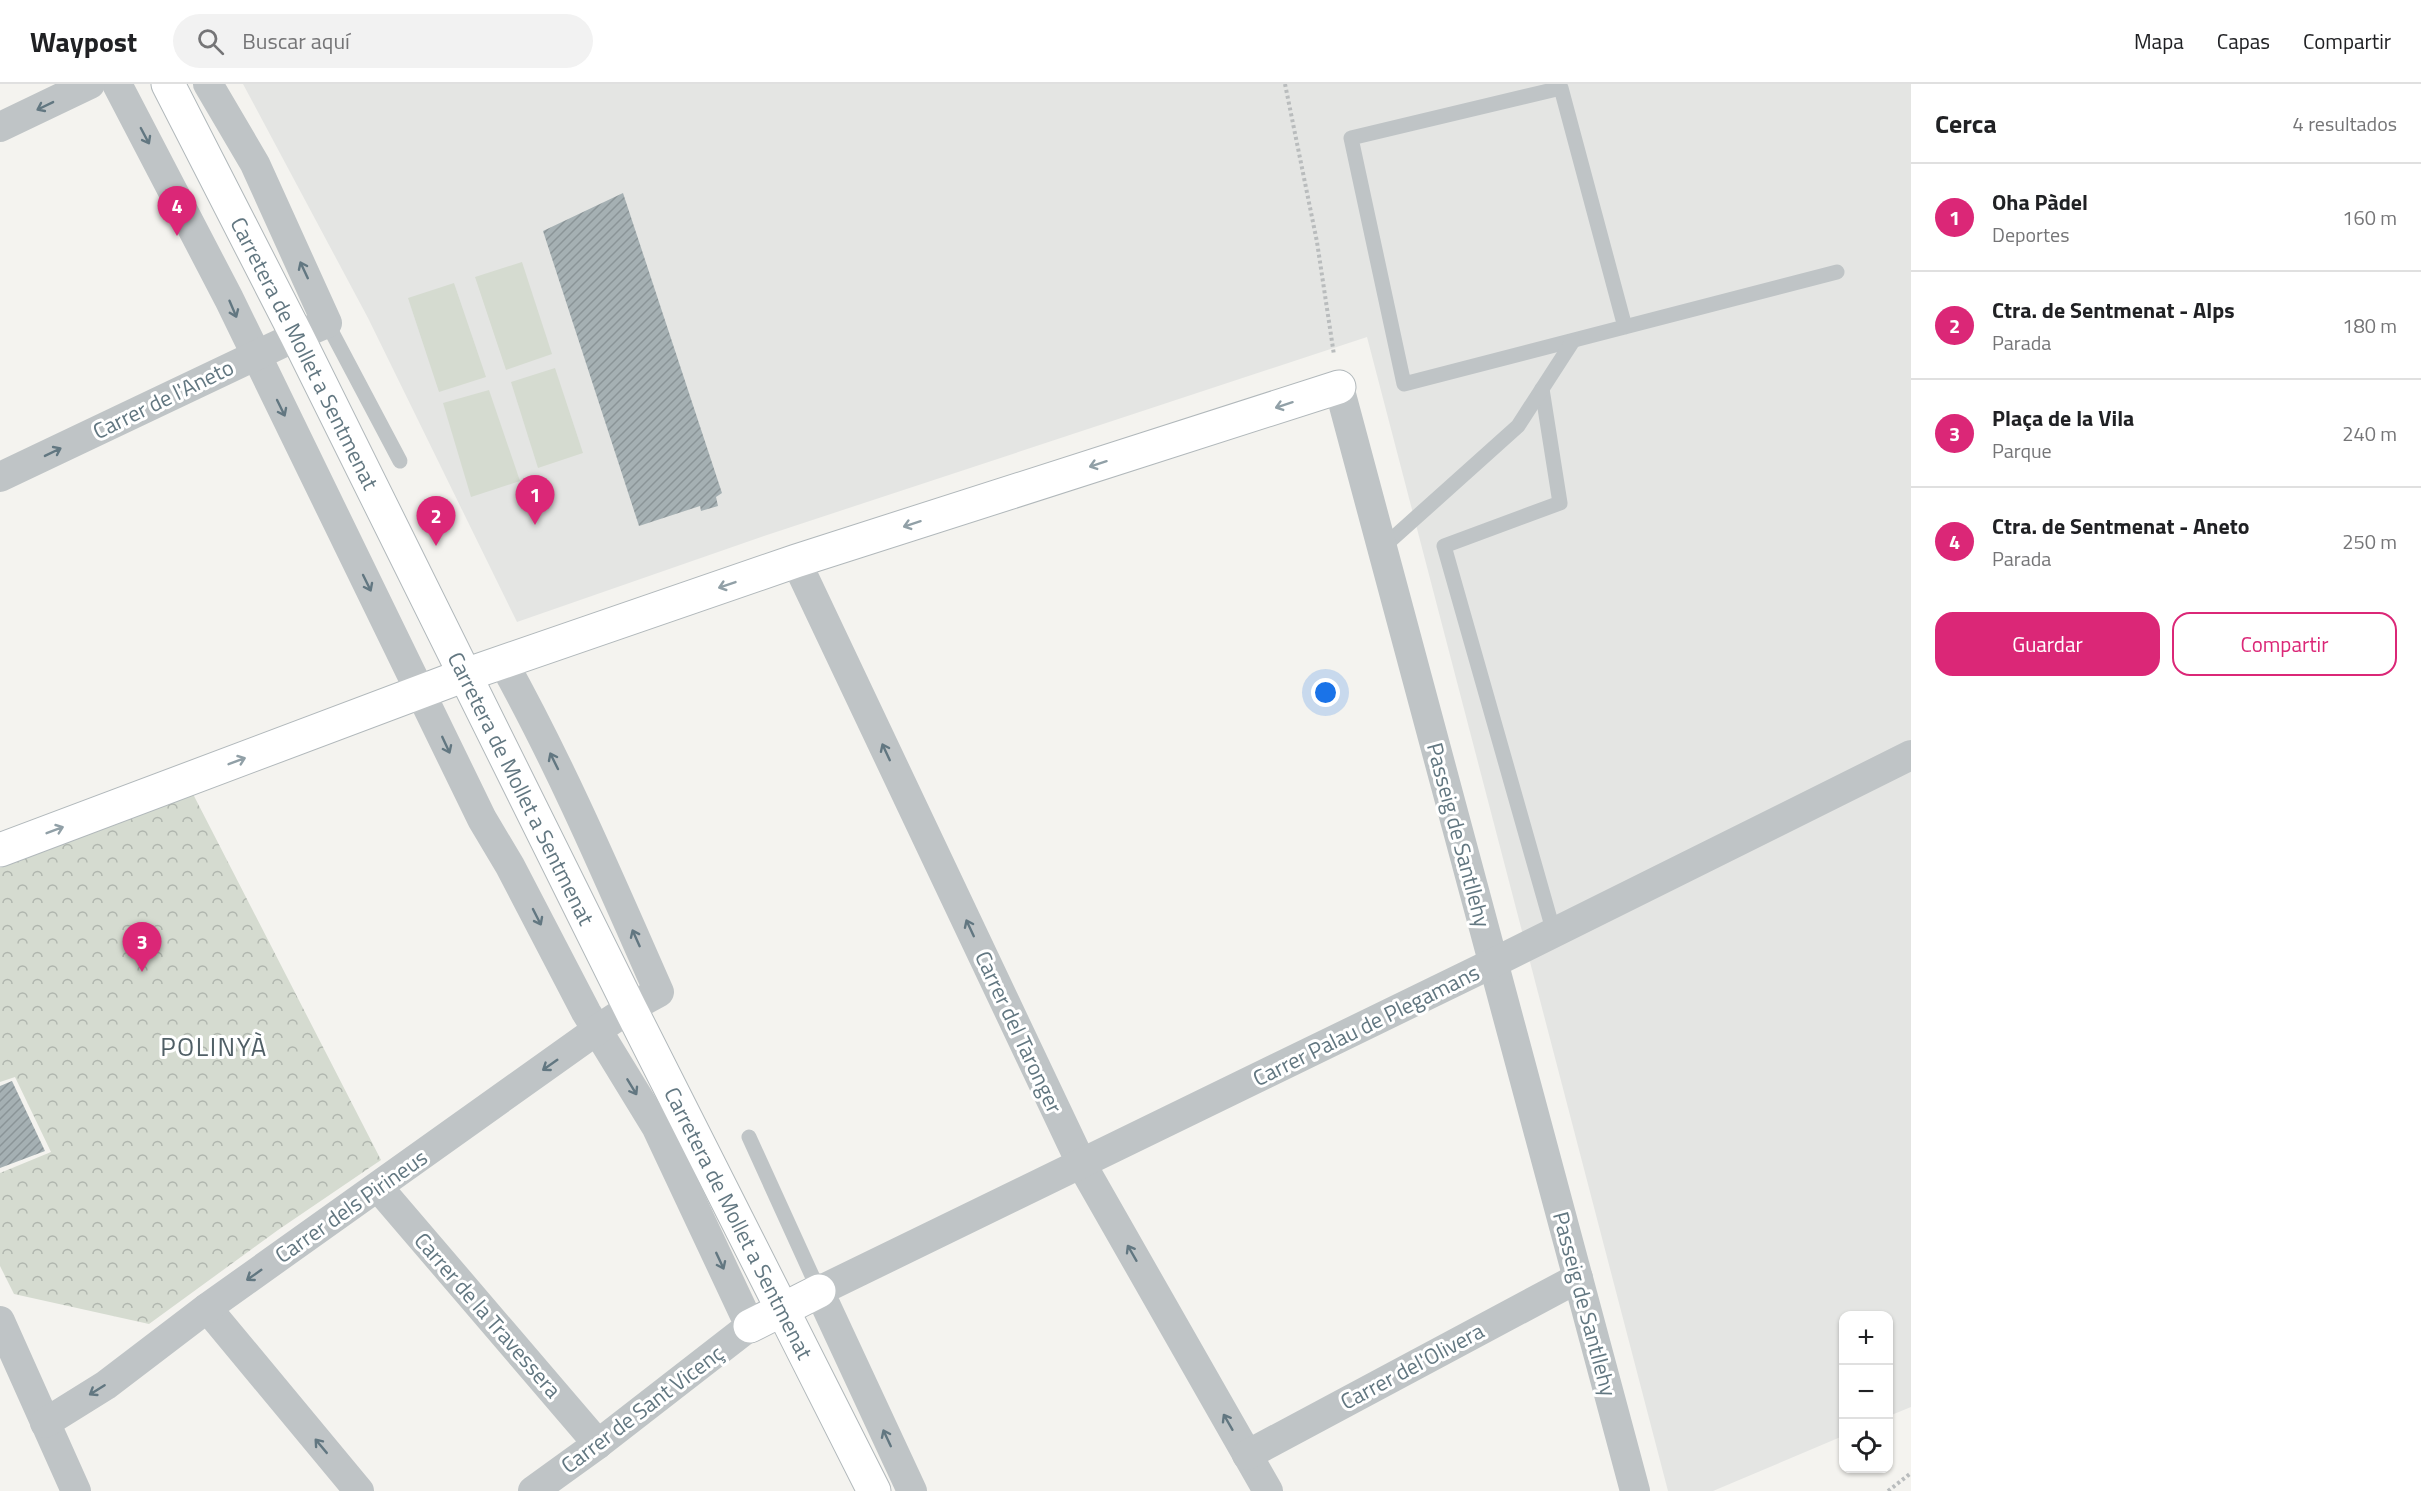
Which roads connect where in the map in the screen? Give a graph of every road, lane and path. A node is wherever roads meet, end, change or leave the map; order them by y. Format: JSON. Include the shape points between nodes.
{"nodes":[{"id":1,"x":90,"y":84,"type":"edge"},
{"id":2,"x":117,"y":84,"type":"edge"},
{"id":3,"x":168,"y":84,"type":"edge"},
{"id":4,"x":208,"y":84,"type":"edge"},
{"id":5,"x":1285,"y":84,"type":"edge"},
{"id":6,"x":0,"y":127,"type":"edge"},
{"id":7,"x":1837,"y":272,"type":"dead end"},
{"id":8,"x":327,"y":323,"type":"junction"},
{"id":9,"x":1625,"y":327,"type":"junction"},
{"id":10,"x":297,"y":336,"type":"junction"},
{"id":11,"x":1573,"y":341,"type":"junction"},
{"id":12,"x":255,"y":356,"type":"junction"},
{"id":13,"x":1339,"y":387,"type":"junction"},
{"id":14,"x":1542,"y":389,"type":"junction"},
{"id":15,"x":400,"y":461,"type":"dead end"},
{"id":16,"x":0,"y":477,"type":"edge"},
{"id":17,"x":1382,"y":548,"type":"junction"},
{"id":18,"x":796,"y":561,"type":"junction"},
{"id":19,"x":503,"y":662,"type":"junction"},
{"id":20,"x":465,"y":675,"type":"junction"},
{"id":21,"x":421,"y":692,"type":"junction"},
{"id":22,"x":1911,"y":755,"type":"edge"},
{"id":23,"x":0,"y":850,"type":"edge"},
{"id":24,"x":1554,"y":933,"type":"junction"},
{"id":25,"x":1493,"y":963,"type":"junction"},
{"id":26,"x":659,"y":992,"type":"joint"},
{"id":27,"x":630,"y":1008,"type":"junction"},
{"id":28,"x":597,"y":1030,"type":"junction"},
{"id":29,"x":749,"y":1137,"type":"dead end"},
{"id":30,"x":1082,"y":1165,"type":"junction"},
{"id":31,"x":378,"y":1187,"type":"junction"},
{"id":32,"x":1578,"y":1278,"type":"junction"},
{"id":33,"x":819,"y":1291,"type":"junction"},
{"id":34,"x":207,"y":1308,"type":"junction"},
{"id":35,"x":783,"y":1308,"type":"junction"},
{"id":36,"x":0,"y":1321,"type":"edge"},
{"id":37,"x":750,"y":1326,"type":"junction"},
{"id":38,"x":45,"y":1423,"type":"junction"},
{"id":39,"x":598,"y":1444,"type":"junction"},
{"id":40,"x":1247,"y":1455,"type":"junction"},
{"id":41,"x":1911,"y":1473,"type":"edge"},
{"id":42,"x":76,"y":1491,"type":"edge"},
{"id":43,"x":359,"y":1491,"type":"edge"},
{"id":44,"x":533,"y":1491,"type":"edge"},
{"id":45,"x":874,"y":1491,"type":"edge"},
{"id":46,"x":912,"y":1491,"type":"edge"},
{"id":47,"x":1268,"y":1491,"type":"edge"},
{"id":48,"x":1635,"y":1491,"type":"edge"},
{"id":49,"x":1888,"y":1491,"type":"edge"}],
"edges":[{"from":1,"to":6,"type":"street","one_way":true},
{"from":2,"to":12,"type":"street","name":"Carretera de Mollet a Sentmenat","one_way":true},
{"from":3,"to":10,"type":"street","name":"Carretera de Mollet a Sentmenat"},
{"from":8,"to":4,"type":"street","name":"Carretera de Mollet a Sentmenat","one_way":true,"via":[[255,164]]},
{"from":5,"to":13,"type":"path","via":[[1317,242]]},
{"from":7,"to":9,"type":"lane"},
{"from":8,"to":10,"type":"street","name":"Carrer de l'Aneto"},
{"from":8,"to":15,"type":"lane"},
{"from":9,"to":11,"type":"lane"},
{"from":9,"to":11,"type":"lane","via":[[1561,88],[1351,138],[1404,384]]},
{"from":10,"to":12,"type":"street","name":"Carrer de l'Aneto"},
{"from":10,"to":20,"type":"street","name":"Carretera de Mollet a Sentmenat"},
{"from":11,"to":14,"type":"lane"},
{"from":16,"to":12,"type":"street","name":"Carrer de l'Aneto","one_way":true},
{"from":12,"to":21,"type":"street","name":"Carretera de Mollet a Sentmenat","one_way":true},
{"from":13,"to":17,"type":"street","name":"Passeig de Santllehy"},
{"from":13,"to":18,"type":"street","one_way":true},
{"from":14,"to":17,"type":"lane","via":[[1518,426]]},
{"from":14,"to":24,"type":"lane","via":[[1560,503],[1444,546]]},
{"from":17,"to":25,"type":"street","name":"Passeig de Santllehy"},
{"from":18,"to":19,"type":"street","one_way":true},
{"from":30,"to":18,"type":"street","name":"Carrer del Taronger","one_way":true},
{"from":19,"to":20,"type":"street"},
{"from":26,"to":19,"type":"street","name":"Carretera de Mollet a Sentmenat","one_way":true,"via":[[596,850]]},
{"from":20,"to":21,"type":"street"},
{"from":20,"to":27,"type":"street","name":"Carretera de Mollet a Sentmenat"},
{"from":23,"to":21,"type":"street","one_way":true},
{"from":21,"to":28,"type":"street","name":"Carretera de Mollet a Sentmenat","one_way":true,"via":[[482,819]]},
{"from":22,"to":24,"type":"street","name":"Carrer Palau de Plegamans"},
{"from":24,"to":25,"type":"street","name":"Carrer Palau de Plegamans"},
{"from":25,"to":30,"type":"street","name":"Carrer Palau de Plegamans"},
{"from":25,"to":32,"type":"street","name":"Passeig de Santllehy"},
{"from":26,"to":27,"type":"street","name":"Carrer dels Pirineus"},
{"from":27,"to":28,"type":"street","name":"Carrer dels Pirineus"},
{"from":27,"to":35,"type":"street","name":"Carretera de Mollet a Sentmenat"},
{"from":28,"to":31,"type":"street","name":"Carrer dels Pirineus","one_way":true},
{"from":28,"to":37,"type":"street","name":"Carretera de Mollet a Sentmenat","one_way":true,"via":[[657,1128]]},
{"from":29,"to":33,"type":"lane"},
{"from":30,"to":33,"type":"street","name":"Carrer Palau de Plegamans"},
{"from":40,"to":30,"type":"street","name":"Carrer del Taronger","one_way":true},
{"from":31,"to":34,"type":"street","name":"Carrer dels Pirineus","one_way":true},
{"from":31,"to":39,"type":"street","name":"Carrer de la Travessera"},
{"from":32,"to":40,"type":"street","name":"Carrer del'Olivera"},
{"from":32,"to":48,"type":"street","name":"Passeig de Santllehy"},
{"from":33,"to":35,"type":"street"},
{"from":46,"to":33,"type":"street","name":"Carretera de Mollet a Sentmenat","one_way":true},
{"from":34,"to":38,"type":"street","name":"Carrer dels Pirineus","one_way":true,"via":[[106,1385]]},
{"from":43,"to":34,"type":"street","one_way":true},
{"from":35,"to":37,"type":"street"},
{"from":35,"to":45,"type":"street","name":"Carretera de Mollet a Sentmenat"},
{"from":36,"to":38,"type":"street"},
{"from":37,"to":39,"type":"street","name":"Carrer de Sant Vicenç"},
{"from":38,"to":42,"type":"street"},
{"from":39,"to":44,"type":"street","name":"Carrer de Sant Vicenç"},
{"from":40,"to":47,"type":"street","name":"Carrer del Taronger"},
{"from":41,"to":49,"type":"path"}]}
